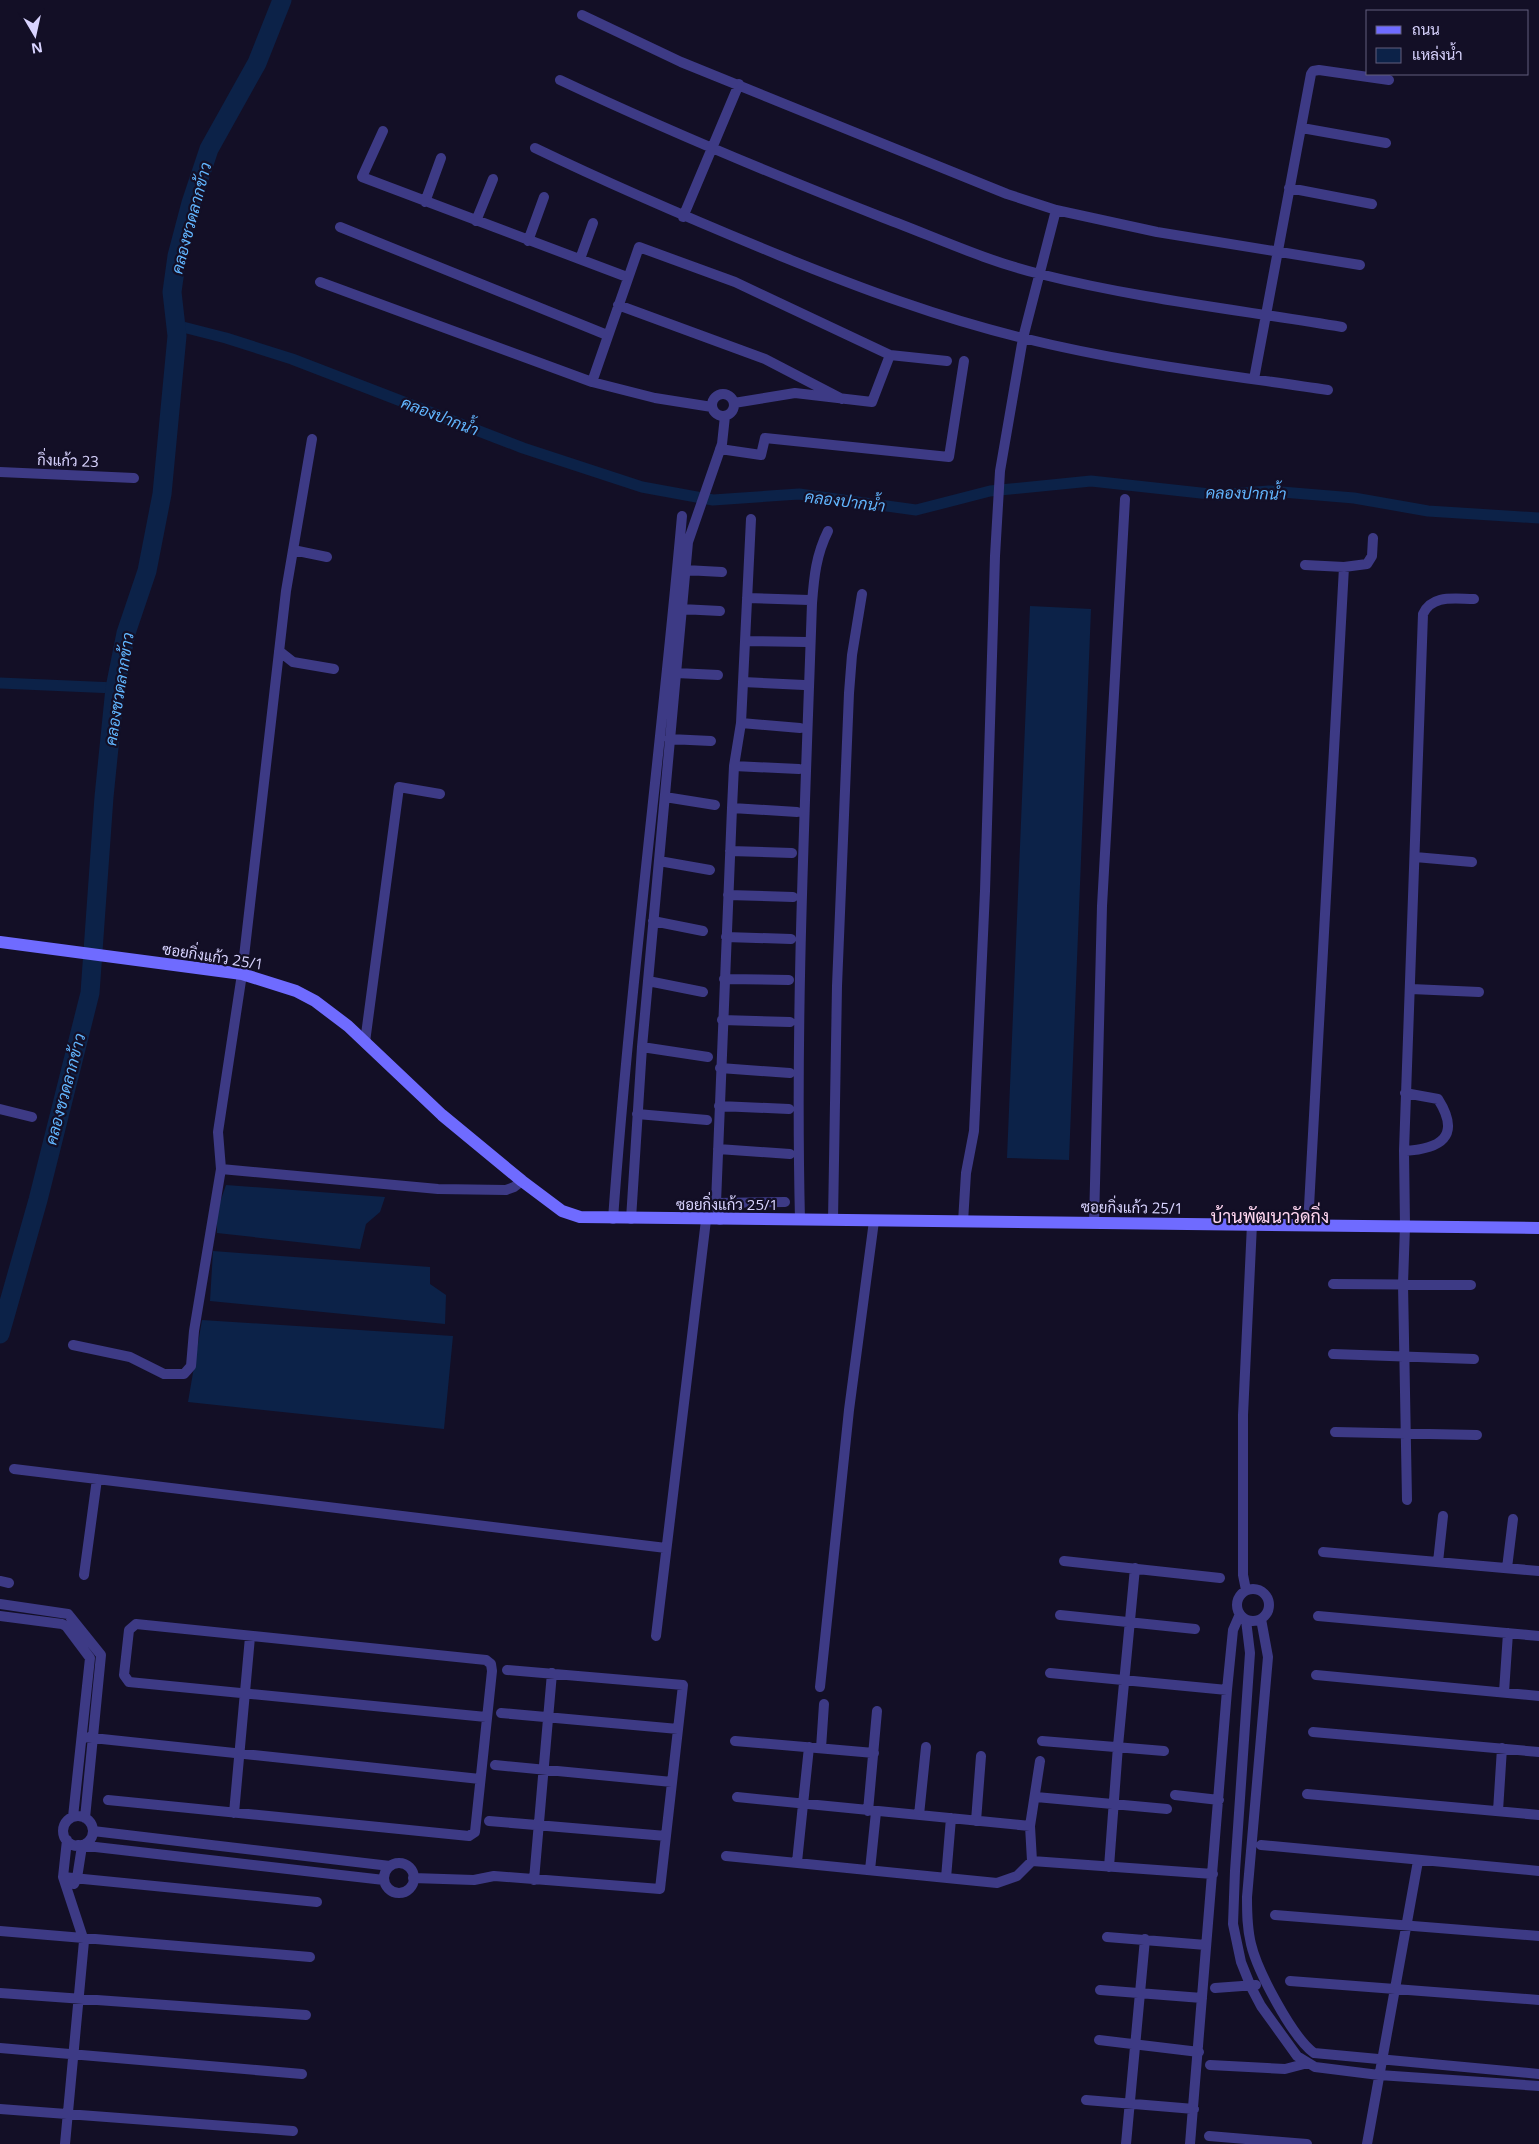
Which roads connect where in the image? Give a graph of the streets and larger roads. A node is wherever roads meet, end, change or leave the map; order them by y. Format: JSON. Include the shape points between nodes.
{"nodes":[{"id":1,"x":582,"y":14,"type":"dead end"},
{"id":2,"x":560,"y":80,"type":"dead end"},
{"id":3,"x":1389,"y":80,"type":"dead end"},
{"id":4,"x":739,"y":84,"type":"junction"},
{"id":5,"x":1302,"y":128,"type":"junction"},
{"id":6,"x":383,"y":131,"type":"dead end"},
{"id":7,"x":1386,"y":143,"type":"dead end"},
{"id":8,"x":535,"y":148,"type":"dead end"},
{"id":9,"x":711,"y":148,"type":"junction"},
{"id":10,"x":441,"y":158,"type":"dead end"},
{"id":11,"x":493,"y":179,"type":"dead end"},
{"id":12,"x":1289,"y":188,"type":"junction"},
{"id":13,"x":544,"y":197,"type":"dead end"},
{"id":14,"x":425,"y":202,"type":"junction"},
{"id":15,"x":1372,"y":204,"type":"dead end"},
{"id":16,"x":1056,"y":210,"type":"junction"},
{"id":17,"x":683,"y":216,"type":"junction"},
{"id":18,"x":476,"y":221,"type":"junction"},
{"id":19,"x":593,"y":223,"type":"dead end"},
{"id":20,"x":340,"y":227,"type":"dead end"},
{"id":21,"x":528,"y":241,"type":"junction"},
{"id":22,"x":1278,"y":251,"type":"junction"},
{"id":23,"x":580,"y":259,"type":"junction"},
{"id":24,"x":1360,"y":265,"type":"dead end"},
{"id":25,"x":1038,"y":274,"type":"junction"},
{"id":26,"x":627,"y":277,"type":"junction"},
{"id":27,"x":320,"y":282,"type":"dead end"},
{"id":28,"x":618,"y":305,"type":"junction"},
{"id":29,"x":1265,"y":314,"type":"junction"},
{"id":30,"x":1342,"y":327,"type":"dead end"},
{"id":31,"x":608,"y":335,"type":"junction"},
{"id":32,"x":1022,"y":338,"type":"junction"},
{"id":33,"x":890,"y":355,"type":"junction"},
{"id":34,"x":947,"y":361,"type":"dead end"},
{"id":35,"x":964,"y":361,"type":"dead end"},
{"id":36,"x":1254,"y":379,"type":"junction"},
{"id":37,"x":592,"y":382,"type":"junction"},
{"id":38,"x":1328,"y":390,"type":"dead end"},
{"id":39,"x":842,"y":398,"type":"junction"},
{"id":40,"x":734,"y":403,"type":"junction"},
{"id":41,"x":712,"y":407,"type":"junction"},
{"id":42,"x":725,"y":416,"type":"junction"},
{"id":43,"x":312,"y":439,"type":"dead end"},
{"id":44,"x":721,"y":447,"type":"junction"},
{"id":45,"x":0,"y":472,"type":"edge"},
{"id":46,"x":134,"y":478,"type":"dead end"},
{"id":47,"x":1125,"y":499,"type":"dead end"},
{"id":48,"x":682,"y":516,"type":"dead end"},
{"id":49,"x":751,"y":519,"type":"dead end"},
{"id":50,"x":828,"y":531,"type":"dead end"},
{"id":51,"x":1373,"y":538,"type":"dead end"},
{"id":52,"x":293,"y":550,"type":"junction"},
{"id":53,"x":327,"y":558,"type":"dead end"},
{"id":54,"x":1304,"y":565,"type":"dead end"},
{"id":55,"x":1344,"y":567,"type":"junction"},
{"id":56,"x":685,"y":570,"type":"junction"},
{"id":57,"x":722,"y":572,"type":"dead end"},
{"id":58,"x":862,"y":594,"type":"dead end"},
{"id":59,"x":747,"y":598,"type":"junction"},
{"id":60,"x":1474,"y":598,"type":"dead end"},
{"id":61,"x":809,"y":600,"type":"dead end"},
{"id":62,"x":681,"y":609,"type":"junction"},
{"id":63,"x":720,"y":611,"type":"dead end"},
{"id":64,"x":746,"y":641,"type":"junction"},
{"id":65,"x":807,"y":642,"type":"dead end"},
{"id":66,"x":278,"y":651,"type":"junction"},
{"id":67,"x":334,"y":669,"type":"dead end"},
{"id":68,"x":676,"y":673,"type":"junction"},
{"id":69,"x":718,"y":675,"type":"dead end"},
{"id":70,"x":743,"y":682,"type":"junction"},
{"id":71,"x":804,"y":685,"type":"dead end"},
{"id":72,"x":741,"y":723,"type":"junction"},
{"id":73,"x":800,"y":728,"type":"dead end"},
{"id":74,"x":669,"y":739,"type":"junction"},
{"id":75,"x":711,"y":742,"type":"dead end"},
{"id":76,"x":734,"y":766,"type":"junction"},
{"id":77,"x":799,"y":769,"type":"dead end"},
{"id":78,"x":440,"y":794,"type":"dead end"},
{"id":79,"x":664,"y":798,"type":"junction"},
{"id":80,"x":715,"y":805,"type":"dead end"},
{"id":81,"x":732,"y":808,"type":"junction"},
{"id":82,"x":797,"y":812,"type":"dead end"},
{"id":83,"x":730,"y":851,"type":"junction"},
{"id":84,"x":792,"y":853,"type":"dead end"},
{"id":85,"x":1415,"y":857,"type":"junction"},
{"id":86,"x":659,"y":861,"type":"junction"},
{"id":87,"x":1472,"y":862,"type":"dead end"},
{"id":88,"x":710,"y":870,"type":"dead end"},
{"id":89,"x":728,"y":895,"type":"junction"},
{"id":90,"x":793,"y":897,"type":"dead end"},
{"id":91,"x":653,"y":921,"type":"junction"},
{"id":92,"x":703,"y":931,"type":"dead end"},
{"id":93,"x":726,"y":936,"type":"junction"},
{"id":94,"x":791,"y":938,"type":"dead end"},
{"id":95,"x":0,"y":942,"type":"edge"},
{"id":96,"x":242,"y":974,"type":"junction"},
{"id":97,"x":724,"y":979,"type":"junction"},
{"id":98,"x":789,"y":980,"type":"dead end"},
{"id":99,"x":648,"y":981,"type":"junction"},
{"id":100,"x":1411,"y":989,"type":"junction"},
{"id":101,"x":703,"y":992,"type":"dead end"},
{"id":102,"x":1479,"y":992,"type":"dead end"},
{"id":103,"x":722,"y":1020,"type":"junction"},
{"id":104,"x":790,"y":1022,"type":"dead end"},
{"id":105,"x":365,"y":1042,"type":"junction"},
{"id":106,"x":642,"y":1047,"type":"junction"},
{"id":107,"x":708,"y":1057,"type":"dead end"},
{"id":108,"x":720,"y":1068,"type":"junction"},
{"id":109,"x":790,"y":1073,"type":"dead end"},
{"id":110,"x":1406,"y":1094,"type":"junction"},
{"id":111,"x":719,"y":1106,"type":"junction"},
{"id":112,"x":789,"y":1108,"type":"dead end"},
{"id":113,"x":0,"y":1109,"type":"edge"},
{"id":114,"x":637,"y":1114,"type":"junction"},
{"id":115,"x":32,"y":1117,"type":"dead end"},
{"id":116,"x":708,"y":1120,"type":"dead end"},
{"id":117,"x":718,"y":1149,"type":"junction"},
{"id":118,"x":1404,"y":1151,"type":"junction"},
{"id":119,"x":790,"y":1154,"type":"dead end"},
{"id":120,"x":221,"y":1169,"type":"junction"},
{"id":121,"x":522,"y":1181,"type":"junction"},
{"id":122,"x":785,"y":1202,"type":"dead end"},
{"id":123,"x":716,"y":1203,"type":"junction"},
{"id":124,"x":613,"y":1219,"type":"junction"},
{"id":125,"x":632,"y":1219,"type":"junction"},
{"id":126,"x":706,"y":1220,"type":"junction"},
{"id":127,"x":720,"y":1220,"type":"junction"},
{"id":128,"x":800,"y":1220,"type":"junction"},
{"id":129,"x":833,"y":1220,"type":"junction"},
{"id":130,"x":874,"y":1221,"type":"junction"},
{"id":131,"x":964,"y":1222,"type":"junction"},
{"id":132,"x":1094,"y":1223,"type":"junction"},
{"id":133,"x":1252,"y":1224,"type":"junction"},
{"id":134,"x":1308,"y":1225,"type":"junction"},
{"id":135,"x":1406,"y":1226,"type":"junction"},
{"id":136,"x":1539,"y":1228,"type":"edge"},
{"id":137,"x":1333,"y":1284,"type":"dead end"},
{"id":138,"x":1403,"y":1284,"type":"junction"},
{"id":139,"x":1471,"y":1284,"type":"dead end"},
{"id":140,"x":73,"y":1345,"type":"dead end"},
{"id":141,"x":1333,"y":1354,"type":"dead end"},
{"id":142,"x":1404,"y":1357,"type":"junction"},
{"id":143,"x":1474,"y":1359,"type":"dead end"},
{"id":144,"x":1335,"y":1432,"type":"dead end"},
{"id":145,"x":1406,"y":1434,"type":"junction"},
{"id":146,"x":1477,"y":1435,"type":"dead end"},
{"id":147,"x":14,"y":1469,"type":"dead end"},
{"id":148,"x":97,"y":1479,"type":"junction"},
{"id":149,"x":1407,"y":1500,"type":"dead end"},
{"id":150,"x":1443,"y":1516,"type":"dead end"},
{"id":151,"x":1513,"y":1519,"type":"dead end"},
{"id":152,"x":666,"y":1548,"type":"junction"},
{"id":153,"x":1323,"y":1552,"type":"dead end"},
{"id":154,"x":1064,"y":1561,"type":"dead end"},
{"id":155,"x":1438,"y":1562,"type":"junction"},
{"id":156,"x":1135,"y":1568,"type":"junction"},
{"id":157,"x":1508,"y":1568,"type":"junction"},
{"id":158,"x":1539,"y":1571,"type":"edge"},
{"id":159,"x":84,"y":1575,"type":"dead end"},
{"id":160,"x":1220,"y":1578,"type":"dead end"},
{"id":161,"x":1246,"y":1590,"type":"junction"},
{"id":162,"x":0,"y":1604,"type":"edge"},
{"id":163,"x":48,"y":1610,"type":"junction"},
{"id":164,"x":1060,"y":1615,"type":"dead end"},
{"id":165,"x":0,"y":1616,"type":"edge"},
{"id":166,"x":1318,"y":1616,"type":"dead end"},
{"id":167,"x":1243,"y":1617,"type":"junction"},
{"id":168,"x":1261,"y":1619,"type":"junction"},
{"id":169,"x":46,"y":1621,"type":"junction"},
{"id":170,"x":1130,"y":1622,"type":"junction"},
{"id":171,"x":1195,"y":1629,"type":"dead end"},
{"id":172,"x":1508,"y":1634,"type":"junction"},
{"id":173,"x":250,"y":1636,"type":"junction"},
{"id":174,"x":656,"y":1636,"type":"dead end"},
{"id":175,"x":1539,"y":1636,"type":"edge"},
{"id":176,"x":507,"y":1670,"type":"dead end"},
{"id":177,"x":552,"y":1673,"type":"junction"},
{"id":178,"x":1050,"y":1673,"type":"dead end"},
{"id":179,"x":1316,"y":1675,"type":"dead end"},
{"id":180,"x":1124,"y":1680,"type":"junction"},
{"id":181,"x":1248,"y":1685,"type":"junction"},
{"id":182,"x":1265,"y":1686,"type":"junction"},
{"id":183,"x":820,"y":1687,"type":"dead end"},
{"id":184,"x":1227,"y":1690,"type":"junction"},
{"id":185,"x":1504,"y":1692,"type":"junction"},
{"id":186,"x":245,"y":1694,"type":"junction"},
{"id":187,"x":1539,"y":1696,"type":"edge"},
{"id":188,"x":824,"y":1704,"type":"dead end"},
{"id":189,"x":877,"y":1711,"type":"dead end"},
{"id":190,"x":501,"y":1713,"type":"dead end"},
{"id":191,"x":548,"y":1716,"type":"junction"},
{"id":192,"x":486,"y":1718,"type":"junction"},
{"id":193,"x":678,"y":1729,"type":"junction"},
{"id":194,"x":1313,"y":1732,"type":"dead end"},
{"id":195,"x":83,"y":1737,"type":"junction"},
{"id":196,"x":94,"y":1738,"type":"junction"},
{"id":197,"x":1042,"y":1740,"type":"dead end"},
{"id":198,"x":735,"y":1741,"type":"dead end"},
{"id":199,"x":1118,"y":1746,"type":"junction"},
{"id":200,"x":809,"y":1747,"type":"junction"},
{"id":201,"x":926,"y":1747,"type":"dead end"},
{"id":202,"x":821,"y":1748,"type":"junction"},
{"id":203,"x":1502,"y":1748,"type":"junction"},
{"id":204,"x":1164,"y":1751,"type":"dead end"},
{"id":205,"x":1539,"y":1752,"type":"edge"},
{"id":206,"x":874,"y":1753,"type":"junction"},
{"id":207,"x":240,"y":1755,"type":"junction"},
{"id":208,"x":981,"y":1756,"type":"dead end"},
{"id":209,"x":1040,"y":1761,"type":"dead end"},
{"id":210,"x":495,"y":1765,"type":"dead end"},
{"id":211,"x":544,"y":1770,"type":"junction"},
{"id":212,"x":480,"y":1779,"type":"junction"},
{"id":213,"x":672,"y":1782,"type":"junction"},
{"id":214,"x":1307,"y":1794,"type":"dead end"},
{"id":215,"x":1175,"y":1795,"type":"dead end"},
{"id":216,"x":736,"y":1797,"type":"dead end"},
{"id":217,"x":1036,"y":1797,"type":"junction"},
{"id":218,"x":108,"y":1800,"type":"dead end"},
{"id":219,"x":1219,"y":1800,"type":"junction"},
{"id":220,"x":803,"y":1804,"type":"junction"},
{"id":221,"x":1114,"y":1804,"type":"junction"},
{"id":222,"x":1167,"y":1809,"type":"dead end"},
{"id":223,"x":872,"y":1811,"type":"junction"},
{"id":224,"x":1498,"y":1811,"type":"junction"},
{"id":225,"x":234,"y":1814,"type":"junction"},
{"id":226,"x":919,"y":1815,"type":"junction"},
{"id":227,"x":1539,"y":1815,"type":"edge"},
{"id":228,"x":73,"y":1817,"type":"junction"},
{"id":229,"x":85,"y":1818,"type":"junction"},
{"id":230,"x":952,"y":1818,"type":"junction"},
{"id":231,"x":489,"y":1821,"type":"dead end"},
{"id":232,"x":976,"y":1821,"type":"junction"},
{"id":233,"x":539,"y":1826,"type":"junction"},
{"id":234,"x":1030,"y":1826,"type":"junction"},
{"id":235,"x":1238,"y":1829,"type":"junction"},
{"id":236,"x":1253,"y":1830,"type":"junction"},
{"id":237,"x":93,"y":1831,"type":"junction"},
{"id":238,"x":666,"y":1836,"type":"junction"},
{"id":239,"x":67,"y":1840,"type":"junction"},
{"id":240,"x":1261,"y":1845,"type":"dead end"},
{"id":241,"x":80,"y":1846,"type":"junction"},
{"id":242,"x":229,"y":1847,"type":"junction"},
{"id":243,"x":726,"y":1856,"type":"dead end"},
{"id":244,"x":1418,"y":1860,"type":"junction"},
{"id":245,"x":1032,"y":1861,"type":"junction"},
{"id":246,"x":226,"y":1862,"type":"junction"},
{"id":247,"x":798,"y":1862,"type":"junction"},
{"id":248,"x":390,"y":1866,"type":"junction"},
{"id":249,"x":1109,"y":1867,"type":"junction"},
{"id":250,"x":870,"y":1870,"type":"junction"},
{"id":251,"x":1539,"y":1872,"type":"edge"},
{"id":252,"x":1213,"y":1874,"type":"junction"},
{"id":253,"x":63,"y":1876,"type":"junction"},
{"id":254,"x":77,"y":1878,"type":"junction"},
{"id":255,"x":413,"y":1878,"type":"junction"},
{"id":256,"x":946,"y":1878,"type":"junction"},
{"id":257,"x":384,"y":1880,"type":"junction"},
{"id":258,"x":534,"y":1880,"type":"junction"},
{"id":259,"x":68,"y":1894,"type":"junction"},
{"id":260,"x":317,"y":1902,"type":"dead end"},
{"id":261,"x":1275,"y":1915,"type":"dead end"},
{"id":262,"x":1406,"y":1926,"type":"junction"},
{"id":263,"x":0,"y":1931,"type":"edge"},
{"id":264,"x":1539,"y":1936,"type":"edge"},
{"id":265,"x":1107,"y":1937,"type":"dead end"},
{"id":266,"x":83,"y":1938,"type":"junction"},
{"id":267,"x":1145,"y":1939,"type":"junction"},
{"id":268,"x":1206,"y":1945,"type":"junction"},
{"id":269,"x":310,"y":1957,"type":"dead end"},
{"id":270,"x":1290,"y":1981,"type":"dead end"},
{"id":271,"x":1266,"y":1982,"type":"junction"},
{"id":272,"x":1250,"y":1987,"type":"junction"},
{"id":273,"x":1215,"y":1988,"type":"dead end"},
{"id":274,"x":1100,"y":1990,"type":"dead end"},
{"id":275,"x":1395,"y":1990,"type":"junction"},
{"id":276,"x":0,"y":1993,"type":"edge"},
{"id":277,"x":1140,"y":1994,"type":"junction"},
{"id":278,"x":79,"y":1998,"type":"junction"},
{"id":279,"x":1202,"y":1998,"type":"junction"},
{"id":280,"x":1539,"y":2000,"type":"edge"},
{"id":281,"x":306,"y":2015,"type":"dead end"},
{"id":282,"x":1099,"y":2040,"type":"dead end"},
{"id":283,"x":1136,"y":2044,"type":"junction"},
{"id":284,"x":0,"y":2048,"type":"edge"},
{"id":285,"x":1198,"y":2052,"type":"junction"},
{"id":286,"x":1314,"y":2053,"type":"junction"},
{"id":287,"x":74,"y":2054,"type":"junction"},
{"id":288,"x":1382,"y":2058,"type":"junction"},
{"id":289,"x":1210,"y":2065,"type":"dead end"},
{"id":290,"x":1308,"y":2065,"type":"junction"},
{"id":291,"x":302,"y":2074,"type":"dead end"},
{"id":292,"x":1539,"y":2074,"type":"edge"},
{"id":293,"x":1379,"y":2075,"type":"junction"},
{"id":294,"x":1539,"y":2086,"type":"edge"},
{"id":295,"x":1086,"y":2100,"type":"dead end"},
{"id":296,"x":1129,"y":2104,"type":"junction"},
{"id":297,"x":0,"y":2109,"type":"edge"},
{"id":298,"x":1194,"y":2109,"type":"junction"},
{"id":299,"x":68,"y":2114,"type":"junction"},
{"id":300,"x":293,"y":2132,"type":"dead end"},
{"id":301,"x":1209,"y":2136,"type":"dead end"},
{"id":302,"x":65,"y":2144,"type":"edge"},
{"id":303,"x":1126,"y":2144,"type":"edge"},
{"id":304,"x":1190,"y":2144,"type":"edge"},
{"id":305,"x":1307,"y":2144,"type":"edge"},
{"id":306,"x":1367,"y":2144,"type":"edge"}],
"edges":[{"from":1,"to":4,"type":"street","via":[[681,62]]},
{"from":2,"to":9,"type":"street"},
{"from":3,"to":5,"type":"street","via":[[1313,71]]},
{"from":4,"to":9,"type":"street"},
{"from":4,"to":16,"type":"street","via":[[1007,194]]},
{"from":5,"to":7,"type":"street"},
{"from":5,"to":12,"type":"street"},
{"from":6,"to":14,"type":"street","via":[[362,177]]},
{"from":8,"to":17,"type":"street"},
{"from":9,"to":17,"type":"street"},
{"from":9,"to":25,"type":"street","via":[[813,191],[995,261]]},
{"from":10,"to":14,"type":"street"},
{"from":11,"to":18,"type":"street"},
{"from":12,"to":15,"type":"street"},
{"from":12,"to":22,"type":"street"},
{"from":13,"to":21,"type":"street"},
{"from":14,"to":18,"type":"street"},
{"from":16,"to":22,"type":"street","via":[[1157,232]]},
{"from":16,"to":25,"type":"street"},
{"from":17,"to":32,"type":"street","via":[[898,301]]},
{"from":18,"to":21,"type":"street"},
{"from":19,"to":23,"type":"street"},
{"from":20,"to":31,"type":"street"},
{"from":21,"to":23,"type":"street"},
{"from":22,"to":24,"type":"street"},
{"from":22,"to":29,"type":"street"},
{"from":23,"to":26,"type":"street"},
{"from":25,"to":29,"type":"street","via":[[1142,296]]},
{"from":25,"to":32,"type":"street"},
{"from":26,"to":28,"type":"street"},
{"from":26,"to":33,"type":"street","via":[[639,246],[735,282]]},
{"from":27,"to":37,"type":"street"},
{"from":28,"to":31,"type":"street"},
{"from":28,"to":39,"type":"street","via":[[765,358]]},
{"from":29,"to":30,"type":"street"},
{"from":29,"to":36,"type":"street"},
{"from":31,"to":37,"type":"street"},
{"from":32,"to":36,"type":"street"},
{"from":32,"to":131,"type":"street","via":[[1000,471],[974,1131],[966,1173]]},
{"from":33,"to":34,"type":"street"},
{"from":33,"to":39,"type":"street","via":[[872,402]]},
{"from":35,"to":44,"type":"street","via":[[950,458],[765,438],[761,455]]},
{"from":36,"to":38,"type":"street"},
{"from":37,"to":41,"type":"street","via":[[664,400]]},
{"from":39,"to":40,"type":"street","via":[[795,393]]},
{"from":40,"to":41,"type":"street","via":[[730,396],[721,394],[714,399]]},
{"from":40,"to":42,"type":"street","via":[[732,412]]},
{"from":41,"to":42,"type":"street","via":[[717,414]]},
{"from":42,"to":44,"type":"street"},
{"from":43,"to":52,"type":"street"},
{"from":44,"to":56,"type":"street","via":[[688,542]]},
{"from":45,"to":46,"type":"street","name":"กิ่งแก้ว 23"},
{"from":47,"to":132,"type":"street","via":[[1102,906]]},
{"from":48,"to":124,"type":"street","via":[[638,934]]},
{"from":49,"to":59,"type":"street"},
{"from":50,"to":128,"type":"street","via":[[815,565],[812,612],[799,991],[797,1106]]},
{"from":51,"to":55,"type":"street","via":[[1371,560],[1362,566]]},
{"from":52,"to":53,"type":"street"},
{"from":52,"to":66,"type":"street"},
{"from":54,"to":55,"type":"street"},
{"from":55,"to":134,"type":"street"},
{"from":56,"to":57,"type":"street"},
{"from":56,"to":62,"type":"street"},
{"from":58,"to":129,"type":"street","via":[[849,693],[837,986]]},
{"from":59,"to":61,"type":"street"},
{"from":59,"to":64,"type":"street"},
{"from":60,"to":85,"type":"street","via":[[1434,601],[1427,605],[1423,614]]},
{"from":62,"to":63,"type":"street"},
{"from":62,"to":68,"type":"street"},
{"from":64,"to":65,"type":"street"},
{"from":64,"to":70,"type":"street"},
{"from":66,"to":67,"type":"street","via":[[293,662]]},
{"from":66,"to":96,"type":"street"},
{"from":68,"to":69,"type":"street"},
{"from":68,"to":74,"type":"street"},
{"from":70,"to":71,"type":"street"},
{"from":70,"to":72,"type":"street"},
{"from":72,"to":73,"type":"street"},
{"from":72,"to":76,"type":"street"},
{"from":74,"to":75,"type":"street"},
{"from":74,"to":79,"type":"street"},
{"from":76,"to":77,"type":"street"},
{"from":76,"to":81,"type":"street"},
{"from":78,"to":105,"type":"street","via":[[399,787]]},
{"from":79,"to":80,"type":"street"},
{"from":79,"to":86,"type":"street"},
{"from":81,"to":82,"type":"street"},
{"from":81,"to":83,"type":"street"},
{"from":83,"to":84,"type":"street"},
{"from":83,"to":89,"type":"street"},
{"from":85,"to":87,"type":"street"},
{"from":85,"to":100,"type":"street"},
{"from":86,"to":88,"type":"street"},
{"from":86,"to":91,"type":"street"},
{"from":89,"to":90,"type":"street"},
{"from":89,"to":93,"type":"street"},
{"from":91,"to":92,"type":"street"},
{"from":91,"to":99,"type":"street"},
{"from":93,"to":94,"type":"street"},
{"from":93,"to":97,"type":"street"},
{"from":95,"to":96,"type":"street","name":"ซอยกิ่งแก้ว 25/1"},
{"from":96,"to":105,"type":"street","name":"ซอยกิ่งแก้ว 25/1","via":[[296,991],[341,1021]]},
{"from":96,"to":120,"type":"street","via":[[218,1132]]},
{"from":97,"to":98,"type":"street"},
{"from":97,"to":103,"type":"street"},
{"from":99,"to":101,"type":"street"},
{"from":99,"to":106,"type":"street"},
{"from":100,"to":102,"type":"street"},
{"from":100,"to":110,"type":"street"},
{"from":103,"to":104,"type":"street"},
{"from":103,"to":108,"type":"street"},
{"from":105,"to":121,"type":"street","name":"ซอยกิ่งแก้ว 25/1","via":[[442,1115]]},
{"from":106,"to":107,"type":"street"},
{"from":106,"to":114,"type":"street"},
{"from":108,"to":109,"type":"street"},
{"from":108,"to":111,"type":"street"},
{"from":110,"to":118,"type":"street"},
{"from":110,"to":118,"type":"street","via":[[1438,1099],[1444,1108],[1447,1130],[1445,1138],[1436,1146]]},
{"from":111,"to":112,"type":"street"},
{"from":111,"to":117,"type":"street"},
{"from":113,"to":115,"type":"street"},
{"from":114,"to":116,"type":"street"},
{"from":114,"to":125,"type":"street"},
{"from":117,"to":119,"type":"street"},
{"from":117,"to":123,"type":"street"},
{"from":118,"to":135,"type":"street"},
{"from":120,"to":121,"type":"street","via":[[438,1189],[506,1190]]},
{"from":120,"to":140,"type":"street","via":[[190,1369],[177,1376],[164,1374],[130,1358]]},
{"from":121,"to":124,"type":"street","name":"ซอยกิ่งแก้ว 25/1","via":[[562,1211],[580,1217]]},
{"from":122,"to":123,"type":"street"},
{"from":123,"to":127,"type":"street"},
{"from":124,"to":125,"type":"street","name":"ซอยกิ่งแก้ว 25/1"},
{"from":125,"to":126,"type":"street","name":"ซอยกิ่งแก้ว 25/1"},
{"from":126,"to":127,"type":"street","name":"ซอยกิ่งแก้ว 25/1"},
{"from":126,"to":152,"type":"street"},
{"from":127,"to":128,"type":"street","name":"ซอยกิ่งแก้ว 25/1"},
{"from":128,"to":129,"type":"street","name":"ซอยกิ่งแก้ว 25/1"},
{"from":129,"to":130,"type":"street","name":"ซอยกิ่งแก้ว 25/1"},
{"from":130,"to":131,"type":"street","name":"ซอยกิ่งแก้ว 25/1"},
{"from":130,"to":183,"type":"street","via":[[849,1410]]},
{"from":131,"to":132,"type":"street","name":"ซอยกิ่งแก้ว 25/1"},
{"from":132,"to":133,"type":"street","name":"ซอยกิ่งแก้ว 25/1"},
{"from":133,"to":134,"type":"street","name":"ซอยกิ่งแก้ว 25/1"},
{"from":133,"to":161,"type":"street","via":[[1243,1415]]},
{"from":134,"to":135,"type":"street","name":"ซอยกิ่งแก้ว 25/1"},
{"from":135,"to":136,"type":"street","name":"ซอยกิ่งแก้ว 25/1"},
{"from":135,"to":138,"type":"street"},
{"from":137,"to":138,"type":"street"},
{"from":138,"to":139,"type":"street"},
{"from":138,"to":142,"type":"street"},
{"from":141,"to":142,"type":"street"},
{"from":142,"to":143,"type":"street"},
{"from":142,"to":145,"type":"street"},
{"from":144,"to":145,"type":"street"},
{"from":145,"to":146,"type":"street"},
{"from":145,"to":149,"type":"street"},
{"from":147,"to":148,"type":"street"},
{"from":148,"to":152,"type":"street"},
{"from":148,"to":159,"type":"street"},
{"from":150,"to":155,"type":"street"},
{"from":151,"to":157,"type":"street"},
{"from":152,"to":174,"type":"street"},
{"from":153,"to":155,"type":"street"},
{"from":154,"to":156,"type":"street"},
{"from":155,"to":157,"type":"street"},
{"from":156,"to":160,"type":"street"},
{"from":156,"to":170,"type":"street"},
{"from":157,"to":158,"type":"street"},
{"from":161,"to":167,"type":"street","via":[[1237,1601]]},
{"from":161,"to":168,"type":"street","via":[[1260,1590],[1268,1598],[1269,1609]]},
{"from":162,"to":163,"type":"street"},
{"from":163,"to":169,"type":"street"},
{"from":163,"to":196,"type":"street","via":[[73,1618],[101,1655]]},
{"from":164,"to":170,"type":"street"},
{"from":165,"to":169,"type":"street"},
{"from":166,"to":172,"type":"street"},
{"from":167,"to":168,"type":"street"},
{"from":167,"to":181,"type":"street","via":[[1250,1652]]},
{"from":167,"to":184,"type":"street","via":[[1233,1630]]},
{"from":168,"to":182,"type":"street","via":[[1268,1658]]},
{"from":169,"to":195,"type":"street","via":[[66,1626],[90,1658]]},
{"from":170,"to":171,"type":"street"},
{"from":170,"to":180,"type":"street"},
{"from":172,"to":175,"type":"street"},
{"from":172,"to":185,"type":"street"},
{"from":173,"to":186,"type":"street"},
{"from":173,"to":186,"type":"street","via":[[136,1624],[129,1630],[124,1675],[129,1682]]},
{"from":173,"to":192,"type":"street","via":[[486,1660],[492,1671]]},
{"from":176,"to":177,"type":"street"},
{"from":177,"to":191,"type":"street"},
{"from":177,"to":193,"type":"street","via":[[683,1685]]},
{"from":178,"to":180,"type":"street"},
{"from":179,"to":185,"type":"street"},
{"from":180,"to":184,"type":"street"},
{"from":180,"to":199,"type":"street"},
{"from":181,"to":182,"type":"street"},
{"from":181,"to":235,"type":"street"},
{"from":182,"to":236,"type":"street"},
{"from":184,"to":219,"type":"street"},
{"from":185,"to":187,"type":"street"},
{"from":186,"to":192,"type":"street"},
{"from":186,"to":207,"type":"street"},
{"from":188,"to":202,"type":"street"},
{"from":189,"to":206,"type":"street"},
{"from":190,"to":191,"type":"street"},
{"from":191,"to":193,"type":"street"},
{"from":191,"to":211,"type":"street"},
{"from":192,"to":212,"type":"street"},
{"from":193,"to":213,"type":"street"},
{"from":194,"to":203,"type":"street"},
{"from":195,"to":196,"type":"street"},
{"from":195,"to":228,"type":"street"},
{"from":196,"to":207,"type":"street"},
{"from":196,"to":229,"type":"street"},
{"from":197,"to":199,"type":"street"},
{"from":198,"to":200,"type":"street"},
{"from":199,"to":204,"type":"street"},
{"from":199,"to":221,"type":"street"},
{"from":200,"to":202,"type":"street"},
{"from":200,"to":220,"type":"street"},
{"from":201,"to":226,"type":"street"},
{"from":202,"to":206,"type":"street"},
{"from":203,"to":205,"type":"street"},
{"from":203,"to":224,"type":"street"},
{"from":206,"to":223,"type":"street"},
{"from":207,"to":212,"type":"street"},
{"from":207,"to":225,"type":"street"},
{"from":208,"to":232,"type":"street"},
{"from":209,"to":217,"type":"street"},
{"from":210,"to":211,"type":"street"},
{"from":211,"to":213,"type":"street"},
{"from":211,"to":233,"type":"street"},
{"from":212,"to":225,"type":"street","via":[[476,1832],[469,1836]]},
{"from":213,"to":238,"type":"street"},
{"from":214,"to":224,"type":"street"},
{"from":215,"to":219,"type":"street"},
{"from":216,"to":220,"type":"street"},
{"from":217,"to":221,"type":"street"},
{"from":217,"to":234,"type":"street"},
{"from":218,"to":225,"type":"street"},
{"from":219,"to":252,"type":"street"},
{"from":220,"to":223,"type":"street"},
{"from":220,"to":247,"type":"street"},
{"from":221,"to":222,"type":"street"},
{"from":221,"to":249,"type":"street"},
{"from":223,"to":226,"type":"street"},
{"from":223,"to":250,"type":"street"},
{"from":224,"to":227,"type":"street"},
{"from":226,"to":230,"type":"street"},
{"from":228,"to":229,"type":"street"},
{"from":228,"to":239,"type":"street","via":[[64,1829]]},
{"from":229,"to":237,"type":"street"},
{"from":230,"to":232,"type":"street"},
{"from":230,"to":256,"type":"street"},
{"from":231,"to":233,"type":"street"},
{"from":232,"to":234,"type":"street"},
{"from":233,"to":238,"type":"street"},
{"from":233,"to":258,"type":"street"},
{"from":234,"to":245,"type":"street"},
{"from":235,"to":236,"type":"street"},
{"from":235,"to":272,"type":"street","via":[[1233,1924]]},
{"from":236,"to":271,"type":"street","via":[[1247,1928]]},
{"from":237,"to":241,"type":"street","via":[[88,1841]]},
{"from":237,"to":242,"type":"street"},
{"from":238,"to":258,"type":"street","via":[[660,1889]]},
{"from":239,"to":241,"type":"street"},
{"from":239,"to":253,"type":"street"},
{"from":240,"to":244,"type":"street"},
{"from":241,"to":246,"type":"street"},
{"from":241,"to":254,"type":"street"},
{"from":242,"to":246,"type":"street"},
{"from":242,"to":248,"type":"street"},
{"from":243,"to":247,"type":"street"},
{"from":244,"to":251,"type":"street"},
{"from":244,"to":262,"type":"street"},
{"from":245,"to":249,"type":"street"},
{"from":245,"to":256,"type":"street","via":[[1017,1876],[1006,1881]]},
{"from":246,"to":257,"type":"street"},
{"from":247,"to":250,"type":"street"},
{"from":248,"to":255,"type":"street","via":[[405,1865]]},
{"from":248,"to":257,"type":"street"},
{"from":249,"to":252,"type":"street"},
{"from":250,"to":256,"type":"street"},
{"from":252,"to":268,"type":"street"},
{"from":253,"to":254,"type":"street"},
{"from":253,"to":259,"type":"street"},
{"from":254,"to":259,"type":"street"},
{"from":254,"to":260,"type":"street"},
{"from":255,"to":257,"type":"street","via":[[411,1886],[402,1892],[390,1890]]},
{"from":255,"to":258,"type":"street","via":[[474,1880],[494,1876]]},
{"from":259,"to":266,"type":"street"},
{"from":261,"to":262,"type":"street"},
{"from":262,"to":264,"type":"street"},
{"from":262,"to":275,"type":"street"},
{"from":263,"to":266,"type":"street"},
{"from":265,"to":267,"type":"street"},
{"from":266,"to":269,"type":"street"},
{"from":266,"to":278,"type":"street"},
{"from":267,"to":268,"type":"street"},
{"from":267,"to":277,"type":"street"},
{"from":268,"to":279,"type":"street"},
{"from":270,"to":275,"type":"street"},
{"from":271,"to":272,"type":"street"},
{"from":271,"to":286,"type":"street","via":[[1292,2027]]},
{"from":272,"to":273,"type":"street"},
{"from":272,"to":290,"type":"street","via":[[1297,2056]]},
{"from":274,"to":277,"type":"street"},
{"from":275,"to":280,"type":"street"},
{"from":275,"to":288,"type":"street"},
{"from":276,"to":278,"type":"street"},
{"from":277,"to":279,"type":"street"},
{"from":277,"to":283,"type":"street"},
{"from":278,"to":281,"type":"street"},
{"from":278,"to":287,"type":"street"},
{"from":279,"to":285,"type":"street"},
{"from":282,"to":283,"type":"street"},
{"from":283,"to":285,"type":"street"},
{"from":283,"to":296,"type":"street"},
{"from":284,"to":287,"type":"street"},
{"from":285,"to":298,"type":"street"},
{"from":286,"to":288,"type":"street"},
{"from":286,"to":290,"type":"street"},
{"from":287,"to":291,"type":"street"},
{"from":287,"to":299,"type":"street"},
{"from":288,"to":292,"type":"street"},
{"from":288,"to":293,"type":"street"},
{"from":289,"to":290,"type":"street","via":[[1285,2069]]},
{"from":290,"to":293,"type":"street"},
{"from":293,"to":294,"type":"street"},
{"from":293,"to":306,"type":"street"},
{"from":295,"to":296,"type":"street"},
{"from":296,"to":298,"type":"street"},
{"from":296,"to":303,"type":"street"},
{"from":297,"to":299,"type":"street"},
{"from":298,"to":304,"type":"street"},
{"from":299,"to":300,"type":"street"},
{"from":299,"to":302,"type":"street"},
{"from":301,"to":305,"type":"street"}]}
